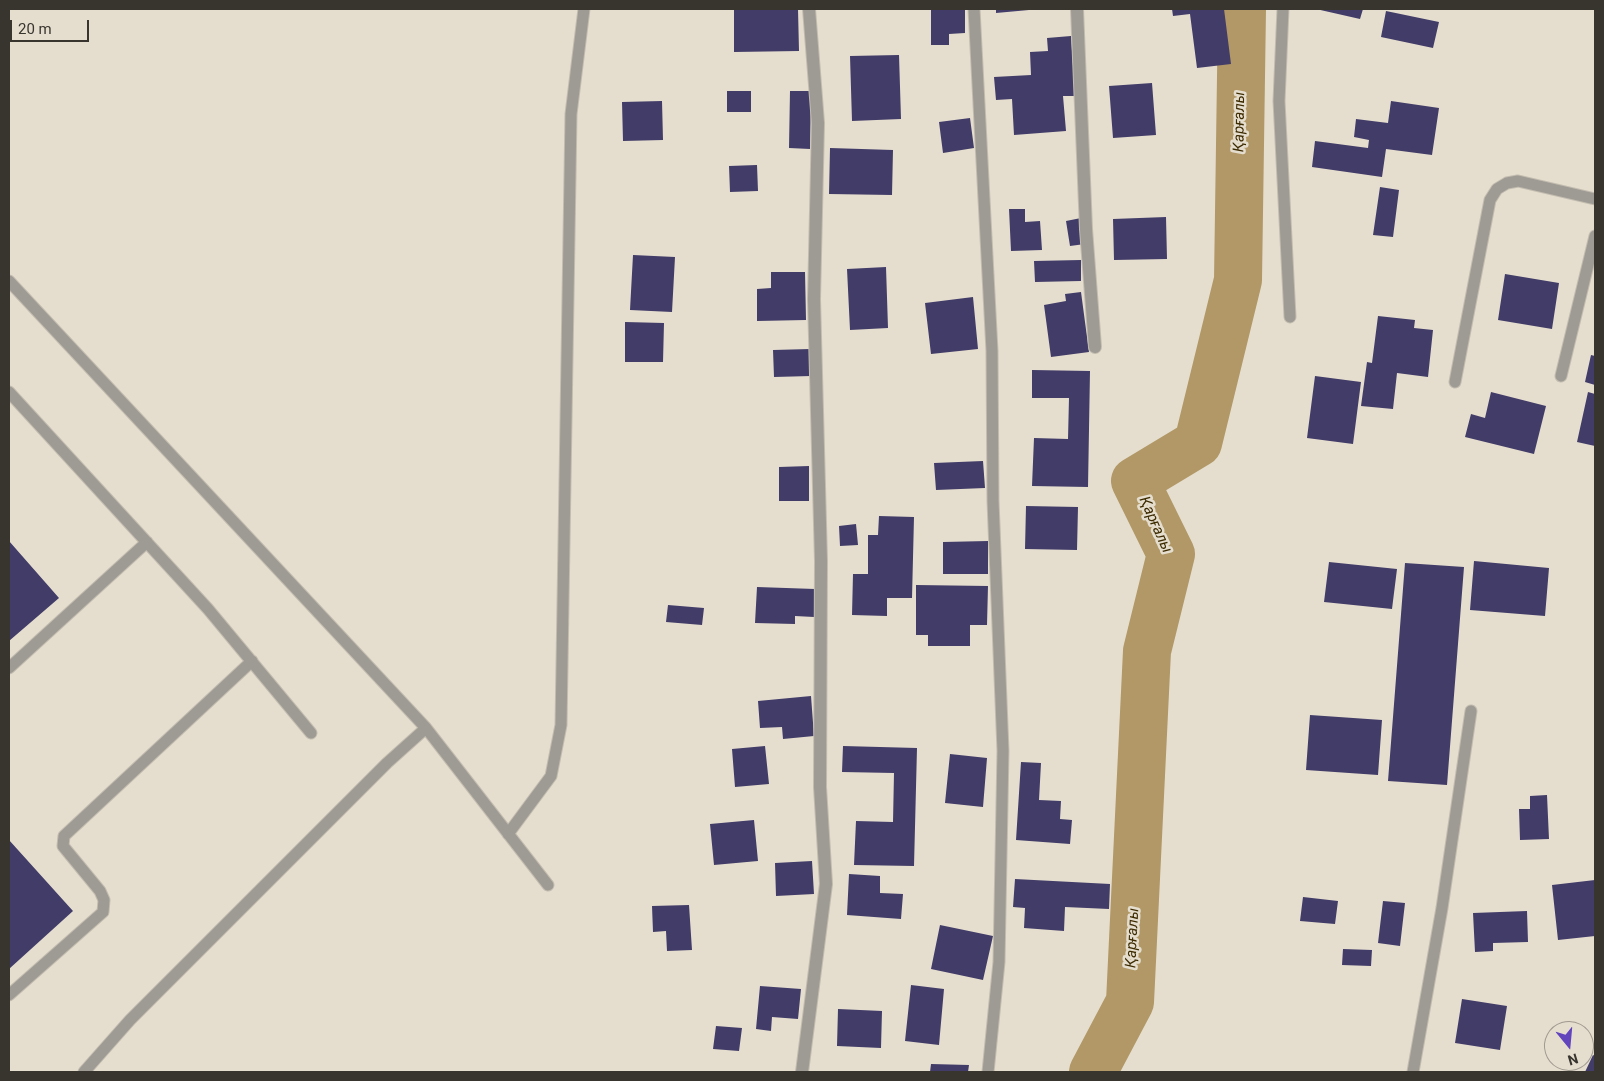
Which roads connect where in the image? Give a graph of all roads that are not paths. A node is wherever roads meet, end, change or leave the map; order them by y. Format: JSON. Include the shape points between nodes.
{"nodes":[{"id":1,"x":584,"y":9,"type":"edge"},
{"id":2,"x":808,"y":9,"type":"edge"},
{"id":3,"x":974,"y":9,"type":"edge"},
{"id":4,"x":1078,"y":9,"type":"edge"},
{"id":5,"x":1283,"y":9,"type":"edge"},
{"id":6,"x":1595,"y":199,"type":"edge"},
{"id":7,"x":1595,"y":236,"type":"edge"},
{"id":8,"x":9,"y":281,"type":"edge"},
{"id":9,"x":1290,"y":317,"type":"dead end"},
{"id":10,"x":1095,"y":348,"type":"dead end"},
{"id":11,"x":1561,"y":376,"type":"dead end"},
{"id":12,"x":1455,"y":382,"type":"dead end"},
{"id":13,"x":9,"y":392,"type":"edge"},
{"id":14,"x":147,"y":542,"type":"junction"},
{"id":15,"x":252,"y":661,"type":"junction"},
{"id":16,"x":9,"y":668,"type":"edge"},
{"id":17,"x":1472,"y":711,"type":"dead end"},
{"id":18,"x":426,"y":728,"type":"junction"},
{"id":19,"x":311,"y":733,"type":"dead end"},
{"id":20,"x":508,"y":834,"type":"junction"},
{"id":21,"x":548,"y":884,"type":"dead end"},
{"id":22,"x":9,"y":995,"type":"edge"},
{"id":23,"x":84,"y":1072,"type":"edge"},
{"id":24,"x":802,"y":1072,"type":"edge"},
{"id":25,"x":988,"y":1072,"type":"edge"},
{"id":26,"x":1413,"y":1072,"type":"edge"}],
"edges":[{"from":1,"to":20,"type":"lane","via":[[571,114],[562,725],[551,776]]},
{"from":2,"to":24,"type":"street","via":[[818,123],[814,300],[821,561],[820,787],[826,884]]},
{"from":3,"to":25,"type":"lane","via":[[992,351],[993,501],[1003,751],[999,962]]},
{"from":4,"to":10,"type":"street","via":[[1086,229]]},
{"from":5,"to":9,"type":"lane","via":[[1279,101]]},
{"from":6,"to":12,"type":"lane","via":[[1518,181],[1497,189],[1490,200]]},
{"from":7,"to":11,"type":"lane"},
{"from":8,"to":18,"type":"lane"},
{"from":13,"to":14,"type":"lane"},
{"from":14,"to":15,"type":"lane"},
{"from":14,"to":16,"type":"lane"},
{"from":15,"to":19,"type":"lane"},
{"from":15,"to":22,"type":"lane","via":[[64,836],[63,846],[100,891],[104,900],[103,912]]},
{"from":17,"to":26,"type":"lane"},
{"from":18,"to":20,"type":"lane"},
{"from":18,"to":23,"type":"lane","via":[[143,1006]]},
{"from":20,"to":21,"type":"lane"}]}
